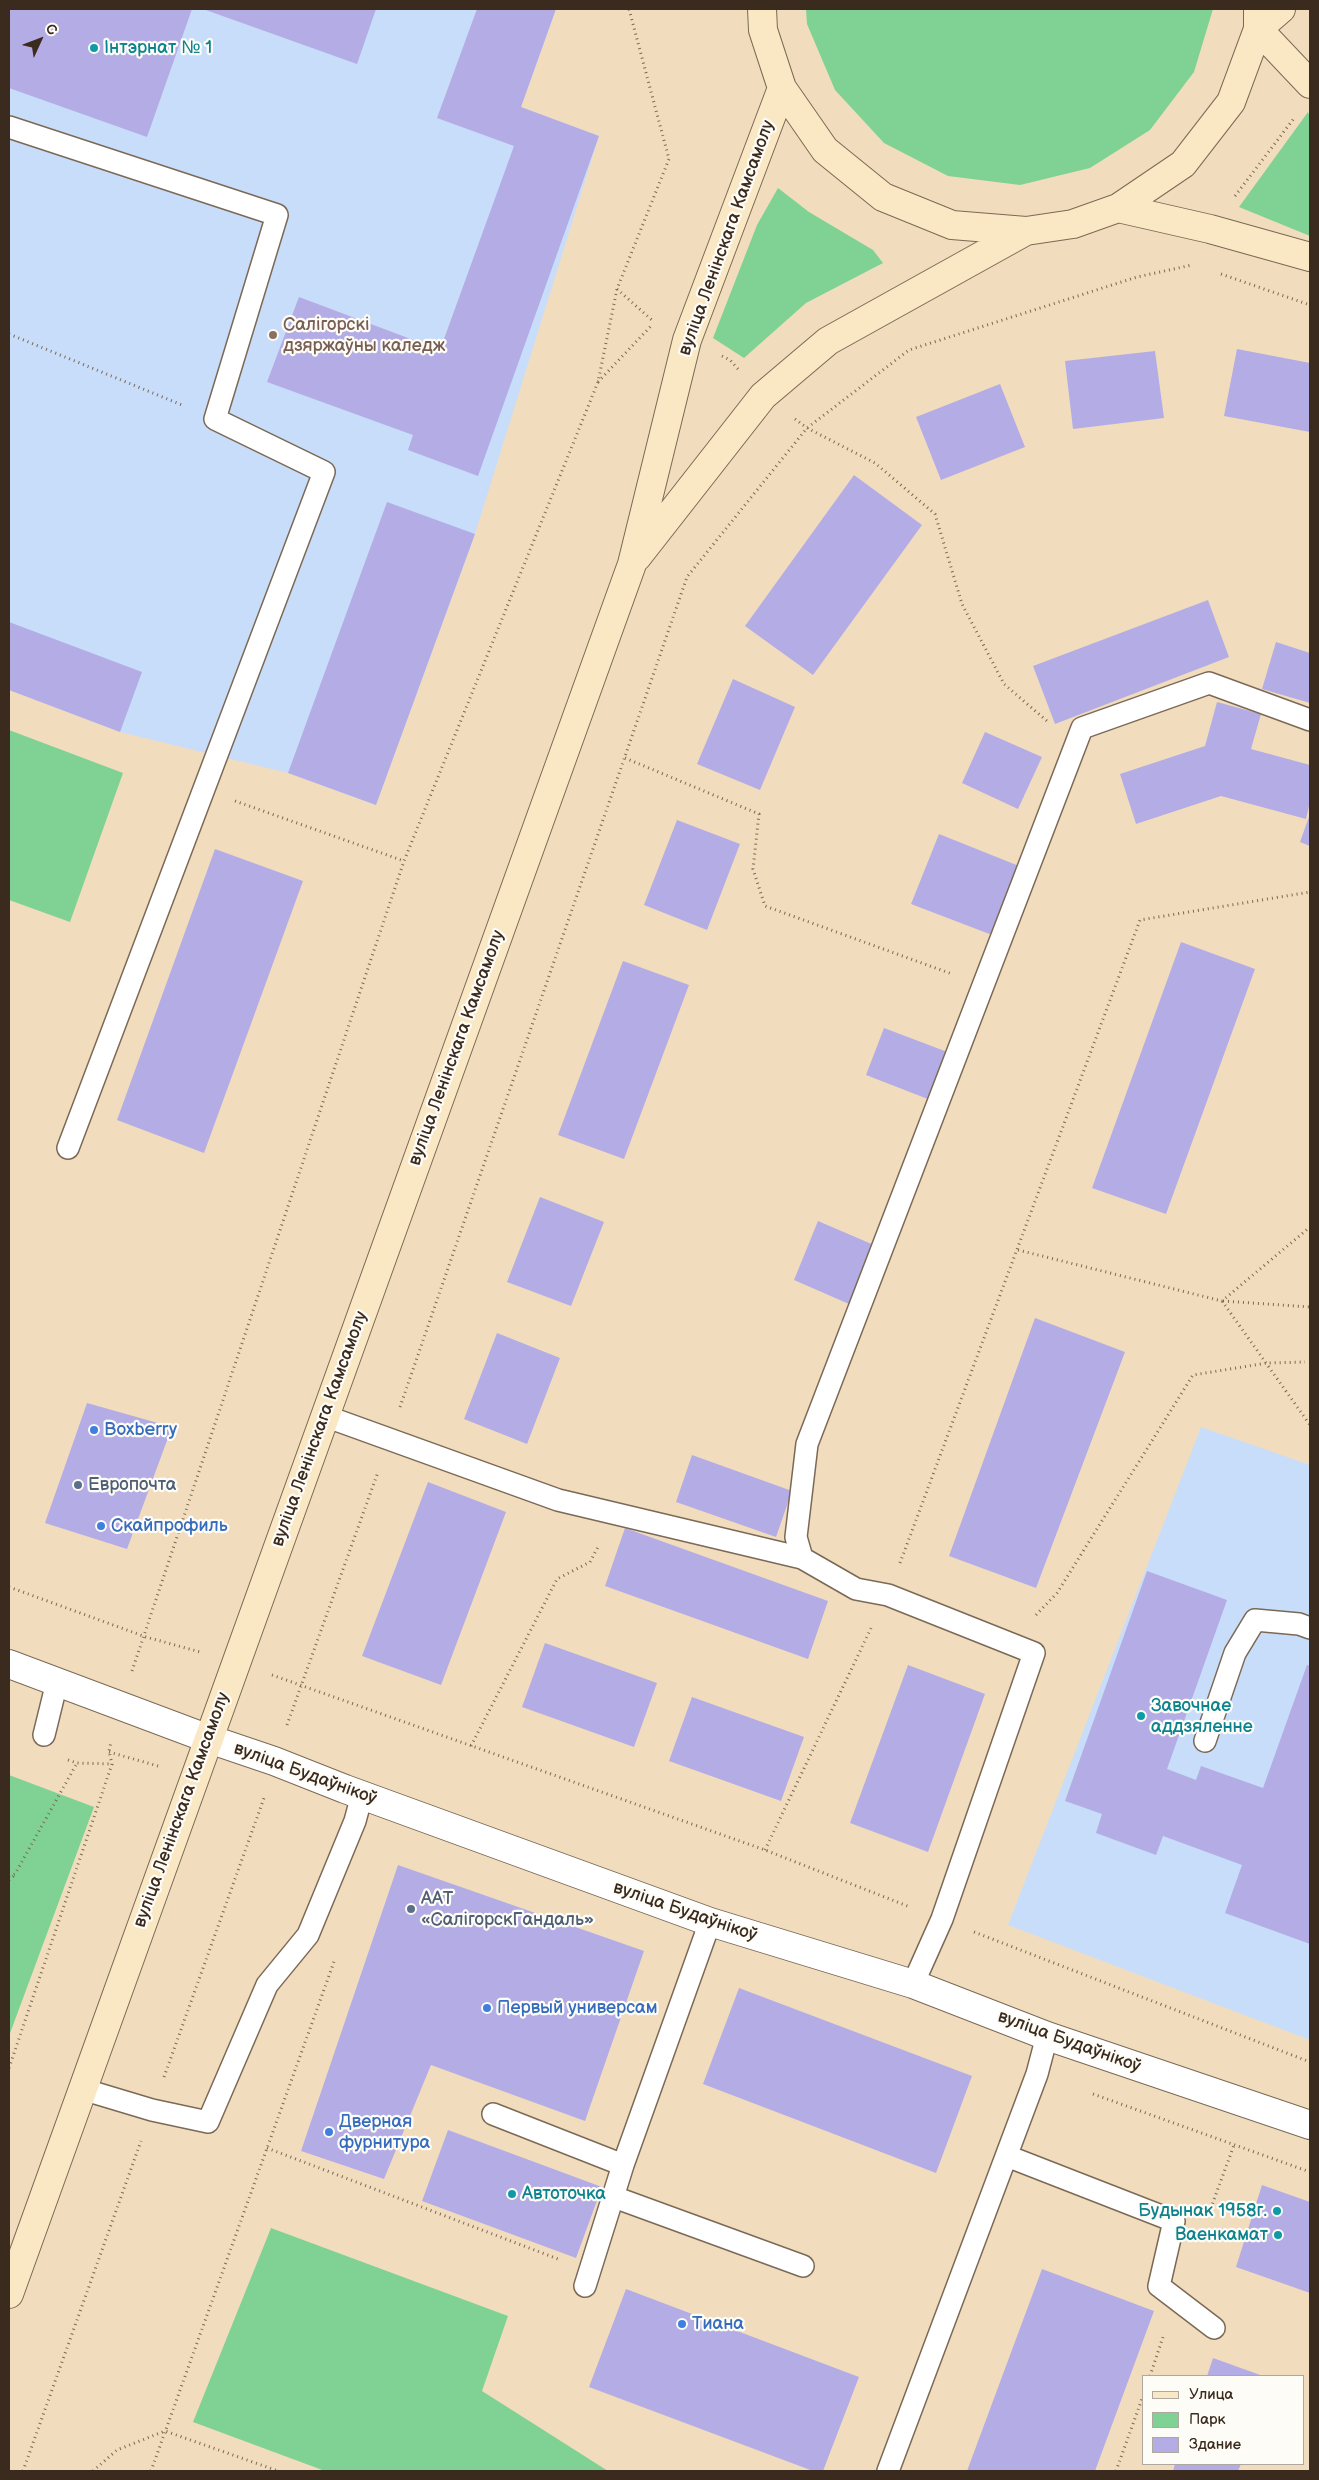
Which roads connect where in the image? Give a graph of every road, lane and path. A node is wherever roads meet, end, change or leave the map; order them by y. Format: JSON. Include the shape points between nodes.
{"nodes":[{"id":1,"x":629,"y":9,"type":"edge"},
{"id":2,"x":762,"y":9,"type":"edge"},
{"id":3,"x":1282,"y":9,"type":"edge"},
{"id":4,"x":1258,"y":19,"type":"edge"},
{"id":5,"x":1310,"y":84,"type":"edge"},
{"id":6,"x":782,"y":88,"type":"junction"},
{"id":7,"x":1298,"y":112,"type":"dead end"},
{"id":8,"x":9,"y":127,"type":"edge"},
{"id":9,"x":1118,"y":208,"type":"junction"},
{"id":10,"x":1210,"y":229,"type":"junction"},
{"id":11,"x":1026,"y":231,"type":"junction"},
{"id":12,"x":1310,"y":257,"type":"edge"},
{"id":13,"x":1212,"y":271,"type":"dead end"},
{"id":14,"x":617,"y":289,"type":"junction"},
{"id":15,"x":1310,"y":305,"type":"edge"},
{"id":16,"x":9,"y":334,"type":"edge"},
{"id":17,"x":598,"y":382,"type":"junction"},
{"id":18,"x":215,"y":419,"type":"junction"},
{"id":19,"x":806,"y":428,"type":"junction"},
{"id":20,"x":632,"y":564,"type":"junction"},
{"id":21,"x":1310,"y":720,"type":"edge"},
{"id":22,"x":1075,"y":745,"type":"junction"},
{"id":23,"x":624,"y":758,"type":"junction"},
{"id":24,"x":204,"y":789,"type":"junction"},
{"id":25,"x":404,"y":862,"type":"junction"},
{"id":26,"x":1310,"y":892,"type":"edge"},
{"id":27,"x":983,"y":986,"type":"junction"},
{"id":28,"x":68,"y":1148,"type":"dead end"},
{"id":29,"x":1310,"y":1226,"type":"edge"},
{"id":30,"x":1018,"y":1250,"type":"junction"},
{"id":31,"x":1222,"y":1301,"type":"junction"},
{"id":32,"x":1310,"y":1307,"type":"edge"},
{"id":33,"x":1305,"y":1362,"type":"dead end"},
{"id":34,"x":1267,"y":1363,"type":"junction"},
{"id":35,"x":325,"y":1416,"type":"junction"},
{"id":36,"x":1310,"y":1425,"type":"edge"},
{"id":37,"x":389,"y":1440,"type":"junction"},
{"id":38,"x":615,"y":1514,"type":"junction"},
{"id":39,"x":802,"y":1558,"type":"junction"},
{"id":40,"x":9,"y":1587,"type":"edge"},
{"id":41,"x":888,"y":1594,"type":"junction"},
{"id":42,"x":1310,"y":1628,"type":"edge"},
{"id":43,"x":1010,"y":1643,"type":"junction"},
{"id":44,"x":9,"y":1664,"type":"edge"},
{"id":45,"x":57,"y":1682,"type":"junction"},
{"id":46,"x":44,"y":1735,"type":"dead end"},
{"id":47,"x":209,"y":1739,"type":"junction"},
{"id":48,"x":1205,"y":1740,"type":"dead end"},
{"id":49,"x":471,"y":1746,"type":"junction"},
{"id":50,"x":108,"y":1752,"type":"dead end"},
{"id":51,"x":76,"y":1763,"type":"dead end"},
{"id":52,"x":362,"y":1795,"type":"junction"},
{"id":53,"x":764,"y":1850,"type":"junction"},
{"id":54,"x":15,"y":1874,"type":"junction"},
{"id":55,"x":9,"y":1876,"type":"edge"},
{"id":56,"x":9,"y":1880,"type":"edge"},
{"id":57,"x":942,"y":1919,"type":"junction"},
{"id":58,"x":710,"y":1922,"type":"junction"},
{"id":59,"x":338,"y":1952,"type":"dead end"},
{"id":60,"x":913,"y":1984,"type":"junction"},
{"id":61,"x":1047,"y":2036,"type":"junction"},
{"id":62,"x":1310,"y":2062,"type":"edge"},
{"id":63,"x":9,"y":2068,"type":"edge"},
{"id":64,"x":82,"y":2089,"type":"junction"},
{"id":65,"x":493,"y":2114,"type":"dead end"},
{"id":66,"x":1310,"y":2126,"type":"edge"},
{"id":67,"x":267,"y":2148,"type":"junction"},
{"id":68,"x":1006,"y":2156,"type":"junction"},
{"id":69,"x":623,"y":2165,"type":"junction"},
{"id":70,"x":614,"y":2197,"type":"junction"},
{"id":71,"x":804,"y":2266,"type":"dead end"},
{"id":72,"x":588,"y":2278,"type":"joint"},
{"id":73,"x":9,"y":2294,"type":"edge"},
{"id":74,"x":1214,"y":2328,"type":"dead end"},
{"id":75,"x":1142,"y":2399,"type":"edge"},
{"id":76,"x":166,"y":2431,"type":"junction"},
{"id":77,"x":93,"y":2471,"type":"edge"},
{"id":78,"x":151,"y":2471,"type":"edge"},
{"id":79,"x":278,"y":2471,"type":"edge"},
{"id":80,"x":888,"y":2471,"type":"edge"},
{"id":81,"x":1116,"y":2471,"type":"edge"}],
"edges":[{"from":1,"to":14,"type":"path","via":[[669,159]]},
{"from":2,"to":6,"type":"main road","via":[[763,30]]},
{"from":3,"to":4,"type":"main road"},
{"from":4,"to":5,"type":"main road"},
{"from":4,"to":9,"type":"main road","via":[[1231,102],[1183,164]]},
{"from":6,"to":11,"type":"main road","via":[[825,150],[883,196],[952,224]]},
{"from":6,"to":20,"type":"main road","name":"вуліца Ленінскага Камсамолу","via":[[687,340]]},
{"from":7,"to":10,"type":"path"},
{"from":8,"to":18,"type":"lane","via":[[277,215]]},
{"from":9,"to":10,"type":"main road"},
{"from":9,"to":11,"type":"main road","via":[[1073,224]]},
{"from":10,"to":12,"type":"main road"},
{"from":10,"to":19,"type":"path","via":[[1194,264],[1137,277],[909,350]]},
{"from":11,"to":20,"type":"main road","name":"вуліца Ленінскага Камсамолу","via":[[828,341],[806,359],[763,396]]},
{"from":13,"to":15,"type":"path"},
{"from":14,"to":17,"type":"path"},
{"from":14,"to":17,"type":"path","via":[[654,322]]},
{"from":16,"to":18,"type":"path"},
{"from":17,"to":25,"type":"path"},
{"from":18,"to":24,"type":"lane","via":[[324,472]]},
{"from":19,"to":22,"type":"path","via":[[875,463],[935,514],[962,604],[1004,684]]},
{"from":19,"to":23,"type":"path","via":[[687,577]]},
{"from":20,"to":35,"type":"main road","name":"вуліца Ленінскага Камсамолу"},
{"from":21,"to":22,"type":"lane","via":[[1209,683],[1082,728]]},
{"from":22,"to":27,"type":"lane"},
{"from":23,"to":27,"type":"path","via":[[759,814],[753,869],[765,906]]},
{"from":23,"to":37,"type":"path"},
{"from":24,"to":25,"type":"path"},
{"from":24,"to":28,"type":"lane"},
{"from":25,"to":40,"type":"path","via":[[146,1637]]},
{"from":26,"to":30,"type":"path","via":[[1140,920]]},
{"from":27,"to":39,"type":"lane","via":[[807,1444],[796,1537]]},
{"from":29,"to":31,"type":"path"},
{"from":30,"to":31,"type":"path"},
{"from":30,"to":41,"type":"path"},
{"from":31,"to":32,"type":"path"},
{"from":31,"to":34,"type":"path"},
{"from":33,"to":34,"type":"path"},
{"from":34,"to":36,"type":"path"},
{"from":34,"to":43,"type":"path","via":[[1193,1375],[1057,1593]]},
{"from":35,"to":37,"type":"lane"},
{"from":35,"to":47,"type":"main road","name":"вуліца Ленінскага Камсамолу"},
{"from":37,"to":38,"type":"lane","via":[[558,1500]]},
{"from":37,"to":49,"type":"path","via":[[301,1686]]},
{"from":38,"to":39,"type":"lane"},
{"from":38,"to":49,"type":"path","via":[[590,1562],[557,1579]]},
{"from":39,"to":41,"type":"lane","via":[[856,1588]]},
{"from":41,"to":43,"type":"lane"},
{"from":41,"to":53,"type":"path"},
{"from":42,"to":48,"type":"lane","via":[[1255,1620],[1235,1654]]},
{"from":43,"to":57,"type":"lane","via":[[1034,1653]]},
{"from":44,"to":45,"type":"street","name":"вуліца Будаўнікоў"},
{"from":45,"to":46,"type":"lane"},
{"from":45,"to":47,"type":"street","name":"вуліца Будаўнікоў"},
{"from":47,"to":52,"type":"street","name":"вуліца Будаўнікоў"},
{"from":47,"to":64,"type":"main road","name":"вуліца Ленінскага Камсамолу"},
{"from":49,"to":53,"type":"path"},
{"from":50,"to":63,"type":"path","via":[[112,1764]]},
{"from":51,"to":54,"type":"path"},
{"from":52,"to":58,"type":"street","name":"вуліца Будаўнікоў"},
{"from":52,"to":64,"type":"lane","via":[[355,1822],[308,1935],[267,1985],[208,2122],[152,2110]]},
{"from":53,"to":57,"type":"path"},
{"from":54,"to":55,"type":"path"},
{"from":54,"to":56,"type":"path"},
{"from":57,"to":60,"type":"lane"},
{"from":57,"to":62,"type":"path"},
{"from":58,"to":60,"type":"street","name":"вуліца Будаўнікоў"},
{"from":58,"to":69,"type":"lane"},
{"from":59,"to":67,"type":"path"},
{"from":60,"to":61,"type":"street","name":"вуліца Будаўнікоў"},
{"from":61,"to":66,"type":"street","name":"вуліца Будаўнікоў"},
{"from":61,"to":68,"type":"lane","via":[[1037,2074]]},
{"from":64,"to":73,"type":"main road","name":"вуліца Ленінскага Камсамолу"},
{"from":65,"to":69,"type":"lane"},
{"from":67,"to":72,"type":"path"},
{"from":67,"to":76,"type":"path"},
{"from":68,"to":74,"type":"lane","via":[[1174,2221],[1159,2286]]},
{"from":68,"to":80,"type":"lane"},
{"from":69,"to":70,"type":"lane"},
{"from":70,"to":71,"type":"lane"},
{"from":70,"to":72,"type":"lane"},
{"from":75,"to":81,"type":"path"},
{"from":76,"to":77,"type":"path","via":[[118,2450]]},
{"from":76,"to":78,"type":"path"},
{"from":76,"to":79,"type":"path"}]}
